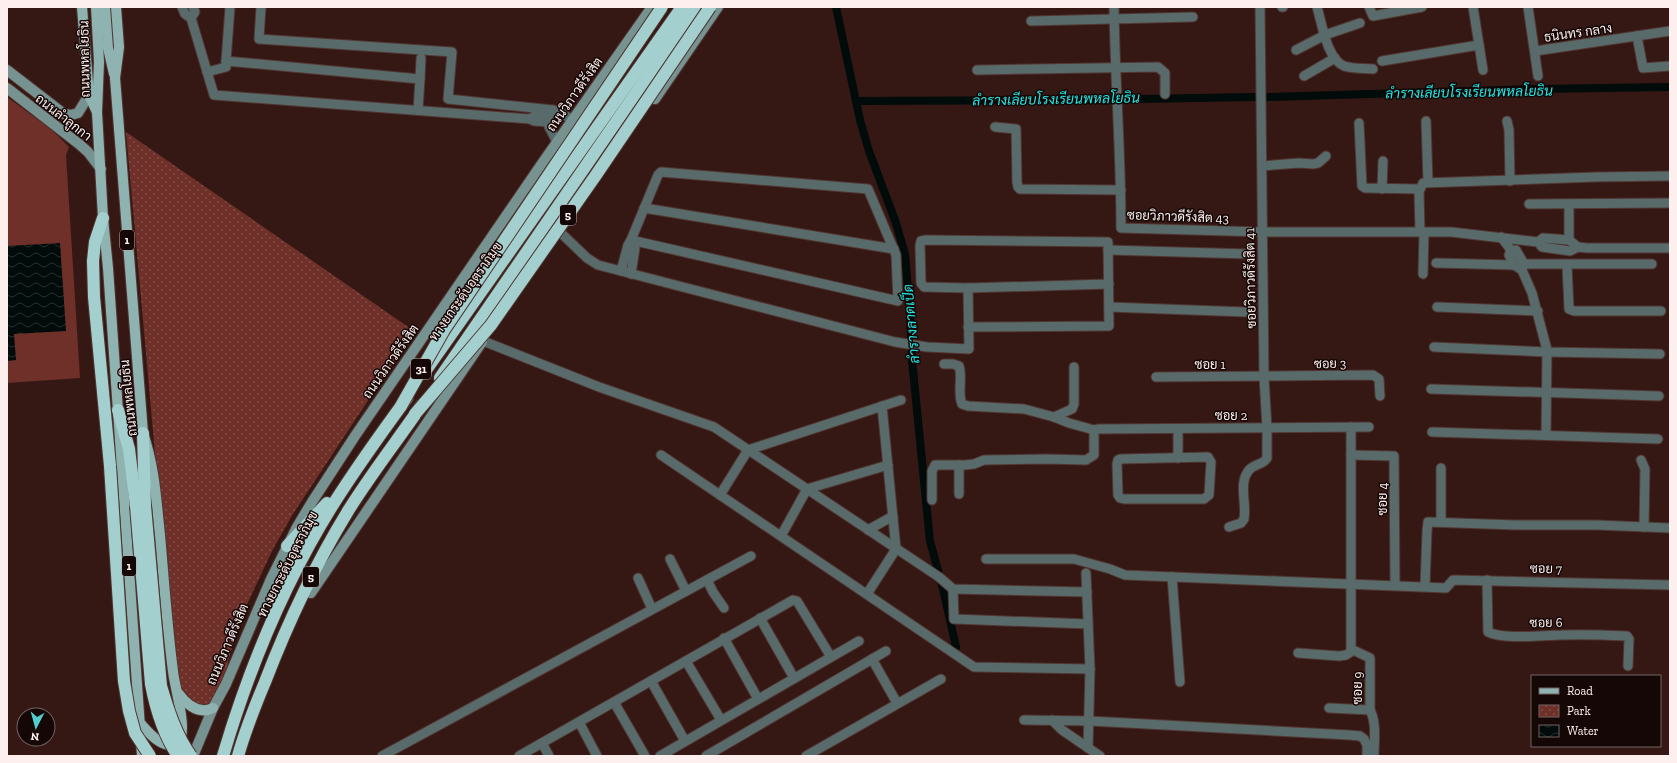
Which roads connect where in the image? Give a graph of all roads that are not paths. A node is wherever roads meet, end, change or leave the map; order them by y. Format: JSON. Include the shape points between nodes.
{"nodes":[{"id":1,"x":82,"y":7,"type":"edge"},
{"id":2,"x":96,"y":7,"type":"edge"},
{"id":3,"x":106,"y":7,"type":"edge"},
{"id":4,"x":116,"y":7,"type":"edge"},
{"id":5,"x":182,"y":7,"type":"edge"},
{"id":6,"x":193,"y":7,"type":"edge"},
{"id":7,"x":230,"y":7,"type":"edge"},
{"id":8,"x":261,"y":7,"type":"edge"},
{"id":9,"x":652,"y":7,"type":"edge"},
{"id":10,"x":662,"y":7,"type":"edge"},
{"id":11,"x":672,"y":7,"type":"edge"},
{"id":12,"x":682,"y":7,"type":"edge"},
{"id":13,"x":695,"y":7,"type":"edge"},
{"id":14,"x":701,"y":7,"type":"edge"},
{"id":15,"x":710,"y":7,"type":"edge"},
{"id":16,"x":718,"y":7,"type":"edge"},
{"id":17,"x":1114,"y":7,"type":"edge"},
{"id":18,"x":1260,"y":7,"type":"edge"},
{"id":19,"x":1317,"y":7,"type":"edge"},
{"id":20,"x":1369,"y":7,"type":"edge"},
{"id":21,"x":1422,"y":7,"type":"edge"},
{"id":22,"x":1473,"y":7,"type":"edge"},
{"id":23,"x":1528,"y":7,"type":"edge"},
{"id":24,"x":1193,"y":17,"type":"dead end"},
{"id":25,"x":191,"y":18,"type":"junction"},
{"id":26,"x":1114,"y":20,"type":"junction"},
{"id":27,"x":1031,"y":21,"type":"dead end"},
{"id":28,"x":1360,"y":23,"type":"dead end"},
{"id":29,"x":1670,"y":31,"type":"edge"},
{"id":30,"x":1325,"y":35,"type":"junction"},
{"id":31,"x":1637,"y":36,"type":"junction"},
{"id":32,"x":1479,"y":45,"type":"junction"},
{"id":33,"x":1296,"y":50,"type":"dead end"},
{"id":34,"x":1535,"y":51,"type":"junction"},
{"id":35,"x":421,"y":58,"type":"dead end"},
{"id":36,"x":1335,"y":58,"type":"junction"},
{"id":37,"x":1382,"y":60,"type":"dead end"},
{"id":38,"x":226,"y":61,"type":"junction"},
{"id":39,"x":1670,"y":66,"type":"edge"},
{"id":40,"x":1115,"y":69,"type":"junction"},
{"id":41,"x":1373,"y":69,"type":"dead end"},
{"id":42,"x":7,"y":70,"type":"edge"},
{"id":43,"x":977,"y":70,"type":"dead end"},
{"id":44,"x":1483,"y":70,"type":"dead end"},
{"id":45,"x":207,"y":72,"type":"junction"},
{"id":46,"x":1304,"y":76,"type":"dead end"},
{"id":47,"x":1538,"y":76,"type":"dead end"},
{"id":48,"x":115,"y":78,"type":"junction"},
{"id":49,"x":420,"y":79,"type":"junction"},
{"id":50,"x":7,"y":88,"type":"edge"},
{"id":51,"x":1165,"y":94,"type":"dead end"},
{"id":52,"x":89,"y":95,"type":"junction"},
{"id":53,"x":418,"y":110,"type":"junction"},
{"id":54,"x":97,"y":112,"type":"junction"},
{"id":55,"x":550,"y":116,"type":"junction"},
{"id":56,"x":572,"y":120,"type":"junction"},
{"id":57,"x":1426,"y":121,"type":"dead end"},
{"id":58,"x":1507,"y":121,"type":"dead end"},
{"id":59,"x":1359,"y":123,"type":"dead end"},
{"id":60,"x":995,"y":127,"type":"dead end"},
{"id":61,"x":557,"y":142,"type":"junction"},
{"id":62,"x":1326,"y":156,"type":"dead end"},
{"id":63,"x":1383,"y":162,"type":"dead end"},
{"id":64,"x":1262,"y":166,"type":"junction"},
{"id":65,"x":101,"y":169,"type":"junction"},
{"id":66,"x":1670,"y":176,"type":"edge"},
{"id":67,"x":1510,"y":181,"type":"junction"},
{"id":68,"x":1428,"y":182,"type":"junction"},
{"id":69,"x":1382,"y":189,"type":"junction"},
{"id":70,"x":1420,"y":189,"type":"junction"},
{"id":71,"x":1121,"y":190,"type":"junction"},
{"id":72,"x":1670,"y":203,"type":"edge"},
{"id":73,"x":1529,"y":204,"type":"dead end"},
{"id":74,"x":1569,"y":204,"type":"junction"},
{"id":75,"x":644,"y":208,"type":"junction"},
{"id":76,"x":103,"y":218,"type":"junction"},
{"id":77,"x":1263,"y":232,"type":"junction"},
{"id":78,"x":1422,"y":232,"type":"junction"},
{"id":79,"x":562,"y":234,"type":"junction"},
{"id":80,"x":1501,"y":237,"type":"junction"},
{"id":81,"x":631,"y":240,"type":"junction"},
{"id":82,"x":1569,"y":240,"type":"junction"},
{"id":83,"x":1538,"y":242,"type":"junction"},
{"id":84,"x":1578,"y":247,"type":"junction"},
{"id":85,"x":1670,"y":248,"type":"edge"},
{"id":86,"x":894,"y":250,"type":"junction"},
{"id":87,"x":1108,"y":250,"type":"junction"},
{"id":88,"x":1249,"y":254,"type":"dead end"},
{"id":89,"x":1436,"y":263,"type":"dead end"},
{"id":90,"x":1652,"y":264,"type":"dead end"},
{"id":91,"x":1567,"y":265,"type":"junction"},
{"id":92,"x":1520,"y":267,"type":"junction"},
{"id":93,"x":621,"y":272,"type":"junction"},
{"id":94,"x":631,"y":274,"type":"junction"},
{"id":95,"x":1423,"y":274,"type":"dead end"},
{"id":96,"x":1109,"y":284,"type":"junction"},
{"id":97,"x":968,"y":288,"type":"junction"},
{"id":98,"x":1109,"y":307,"type":"junction"},
{"id":99,"x":1437,"y":307,"type":"dead end"},
{"id":100,"x":1538,"y":311,"type":"junction"},
{"id":101,"x":1661,"y":311,"type":"dead end"},
{"id":102,"x":1246,"y":312,"type":"dead end"},
{"id":103,"x":485,"y":320,"type":"junction"},
{"id":104,"x":968,"y":327,"type":"junction"},
{"id":105,"x":482,"y":341,"type":"junction"},
{"id":106,"x":1434,"y":348,"type":"dead end"},
{"id":107,"x":1547,"y":352,"type":"junction"},
{"id":108,"x":474,"y":354,"type":"junction"},
{"id":109,"x":1660,"y":354,"type":"dead end"},
{"id":110,"x":944,"y":364,"type":"dead end"},
{"id":111,"x":1074,"y":367,"type":"dead end"},
{"id":112,"x":1264,"y":377,"type":"junction"},
{"id":113,"x":1156,"y":378,"type":"dead end"},
{"id":114,"x":1431,"y":389,"type":"dead end"},
{"id":115,"x":1547,"y":392,"type":"junction"},
{"id":116,"x":1380,"y":396,"type":"dead end"},
{"id":117,"x":1659,"y":396,"type":"dead end"},
{"id":118,"x":901,"y":400,"type":"dead end"},
{"id":119,"x":401,"y":406,"type":"junction"},
{"id":120,"x":882,"y":406,"type":"junction"},
{"id":121,"x":118,"y":410,"type":"junction"},
{"id":122,"x":415,"y":414,"type":"junction"},
{"id":123,"x":1054,"y":417,"type":"junction"},
{"id":124,"x":1351,"y":427,"type":"junction"},
{"id":125,"x":1369,"y":427,"type":"dead end"},
{"id":126,"x":1178,"y":428,"type":"junction"},
{"id":127,"x":1267,"y":428,"type":"junction"},
{"id":128,"x":1094,"y":430,"type":"junction"},
{"id":129,"x":1432,"y":432,"type":"dead end"},
{"id":130,"x":143,"y":433,"type":"junction"},
{"id":131,"x":1546,"y":434,"type":"junction"},
{"id":132,"x":1658,"y":439,"type":"dead end"},
{"id":133,"x":748,"y":450,"type":"junction"},
{"id":134,"x":661,"y":455,"type":"dead end"},
{"id":135,"x":1351,"y":455,"type":"junction"},
{"id":136,"x":1178,"y":458,"type":"junction"},
{"id":137,"x":1642,"y":460,"type":"dead end"},
{"id":138,"x":888,"y":465,"type":"junction"},
{"id":139,"x":959,"y":465,"type":"junction"},
{"id":140,"x":1441,"y":468,"type":"dead end"},
{"id":141,"x":807,"y":489,"type":"junction"},
{"id":142,"x":959,"y":494,"type":"dead end"},
{"id":143,"x":720,"y":495,"type":"junction"},
{"id":144,"x":932,"y":500,"type":"dead end"},
{"id":145,"x":327,"y":503,"type":"junction"},
{"id":146,"x":141,"y":506,"type":"junction"},
{"id":147,"x":893,"y":516,"type":"junction"},
{"id":148,"x":1441,"y":522,"type":"junction"},
{"id":149,"x":1644,"y":527,"type":"junction"},
{"id":150,"x":1228,"y":528,"type":"dead end"},
{"id":151,"x":1670,"y":528,"type":"edge"},
{"id":152,"x":868,"y":530,"type":"junction"},
{"id":153,"x":781,"y":536,"type":"junction"},
{"id":154,"x":287,"y":546,"type":"junction"},
{"id":155,"x":896,"y":549,"type":"junction"},
{"id":156,"x":751,"y":556,"type":"dead end"},
{"id":157,"x":670,"y":559,"type":"dead end"},
{"id":158,"x":986,"y":559,"type":"dead end"},
{"id":159,"x":1086,"y":572,"type":"dead end"},
{"id":160,"x":1172,"y":577,"type":"junction"},
{"id":161,"x":638,"y":578,"type":"dead end"},
{"id":162,"x":707,"y":580,"type":"junction"},
{"id":163,"x":1487,"y":580,"type":"junction"},
{"id":164,"x":1350,"y":583,"type":"junction"},
{"id":165,"x":1395,"y":585,"type":"junction"},
{"id":166,"x":1670,"y":585,"type":"edge"},
{"id":167,"x":1425,"y":586,"type":"junction"},
{"id":168,"x":954,"y":589,"type":"junction"},
{"id":169,"x":686,"y":591,"type":"junction"},
{"id":170,"x":1087,"y":592,"type":"junction"},
{"id":171,"x":311,"y":593,"type":"junction"},
{"id":172,"x":867,"y":594,"type":"junction"},
{"id":173,"x":724,"y":608,"type":"dead end"},
{"id":174,"x":652,"y":609,"type":"junction"},
{"id":175,"x":760,"y":618,"type":"junction"},
{"id":176,"x":1088,"y":624,"type":"junction"},
{"id":177,"x":724,"y":638,"type":"junction"},
{"id":178,"x":859,"y":641,"type":"dead end"},
{"id":179,"x":886,"y":651,"type":"dead end"},
{"id":180,"x":1352,"y":651,"type":"junction"},
{"id":181,"x":1298,"y":654,"type":"dead end"},
{"id":182,"x":831,"y":657,"type":"junction"},
{"id":183,"x":872,"y":659,"type":"junction"},
{"id":184,"x":686,"y":661,"type":"junction"},
{"id":185,"x":1628,"y":666,"type":"dead end"},
{"id":186,"x":1090,"y":669,"type":"junction"},
{"id":187,"x":794,"y":678,"type":"junction"},
{"id":188,"x":941,"y":679,"type":"dead end"},
{"id":189,"x":651,"y":681,"type":"junction"},
{"id":190,"x":1180,"y":682,"type":"dead end"},
{"id":191,"x":176,"y":690,"type":"junction"},
{"id":192,"x":758,"y":699,"type":"junction"},
{"id":193,"x":614,"y":702,"type":"junction"},
{"id":194,"x":897,"y":703,"type":"junction"},
{"id":195,"x":213,"y":708,"type":"junction"},
{"id":196,"x":1329,"y":708,"type":"dead end"},
{"id":197,"x":1370,"y":710,"type":"junction"},
{"id":198,"x":721,"y":720,"type":"junction"},
{"id":199,"x":1024,"y":720,"type":"dead end"},
{"id":200,"x":1052,"y":720,"type":"junction"},
{"id":201,"x":1090,"y":721,"type":"junction"},
{"id":202,"x":579,"y":722,"type":"junction"},
{"id":203,"x":140,"y":723,"type":"junction"},
{"id":204,"x":685,"y":741,"type":"junction"},
{"id":205,"x":542,"y":743,"type":"junction"},
{"id":206,"x":1088,"y":748,"type":"junction"},
{"id":207,"x":142,"y":756,"type":"edge"},
{"id":208,"x":150,"y":756,"type":"edge"},
{"id":209,"x":178,"y":756,"type":"edge"},
{"id":210,"x":192,"y":756,"type":"edge"},
{"id":211,"x":216,"y":756,"type":"edge"},
{"id":212,"x":223,"y":756,"type":"edge"},
{"id":213,"x":238,"y":756,"type":"edge"},
{"id":214,"x":245,"y":756,"type":"edge"},
{"id":215,"x":382,"y":756,"type":"edge"},
{"id":216,"x":519,"y":756,"type":"edge"},
{"id":217,"x":549,"y":756,"type":"edge"},
{"id":218,"x":597,"y":756,"type":"edge"},
{"id":219,"x":645,"y":756,"type":"edge"},
{"id":220,"x":660,"y":756,"type":"edge"},
{"id":221,"x":706,"y":756,"type":"edge"},
{"id":222,"x":806,"y":756,"type":"edge"},
{"id":223,"x":1100,"y":756,"type":"edge"},
{"id":224,"x":1367,"y":756,"type":"edge"},
{"id":225,"x":1374,"y":756,"type":"edge"}],
"edges":[{"from":1,"to":52,"type":"main road","name":"ถนนพหลโยธิน","number":"1"},
{"from":2,"to":54,"type":"main road","name":"ถนนพหลโยธิน","via":[[99,62]]},
{"from":3,"to":48,"type":"main road","name":"ถนนพหลโยธิน","via":[[108,48]]},
{"from":4,"to":48,"type":"main road","name":"ถนนพหลโยธิน","number":"1","via":[[119,47]]},
{"from":5,"to":25,"type":"street","via":[[185,14]]},
{"from":6,"to":25,"type":"street","via":[[195,12]]},
{"from":7,"to":38,"type":"street"},
{"from":8,"to":55,"type":"street","via":[[259,39],[452,52],[448,99]]},
{"from":9,"to":56,"type":"main road","name":"ถนนวิภาวดีรังสิต","number":"31"},
{"from":10,"to":119,"type":"highway","number":"5","bridge":true,"via":[[444,330]]},
{"from":11,"to":145,"type":"highway","name":"ถนนวิภาวดีรังสิต","number":"31"},
{"from":12,"to":119,"type":"highway","name":"ทางยกระดับอุตราภิมุข","number":"5","bridge":true},
{"from":13,"to":122,"type":"highway","name":"ทางยกระดับอุตราภิมุข","number":"5","bridge":true},
{"from":14,"to":103,"type":"highway","number":"31"},
{"from":15,"to":122,"type":"highway","number":"5","bridge":true,"via":[[491,325]]},
{"from":16,"to":79,"type":"main road","number":"31"},
{"from":17,"to":26,"type":"street","name":"ซอยวิภาวดีรังสิต 43"},
{"from":18,"to":64,"type":"street","name":"ซอยวิภาวดีรังสิต 41"},
{"from":19,"to":30,"type":"street"},
{"from":20,"to":21,"type":"street","via":[[1373,16]]},
{"from":22,"to":32,"type":"street"},
{"from":23,"to":34,"type":"street","name":"ธนินทร กลาง"},
{"from":24,"to":26,"type":"street"},
{"from":25,"to":45,"type":"street"},
{"from":26,"to":27,"type":"street"},
{"from":26,"to":40,"type":"street","name":"ซอยวิภาวดีรังสิต 43"},
{"from":28,"to":30,"type":"street"},
{"from":29,"to":31,"type":"street","name":"ธนินทร กลาง"},
{"from":30,"to":33,"type":"street"},
{"from":30,"to":36,"type":"street"},
{"from":31,"to":34,"type":"street","name":"ธนินทร กลาง"},
{"from":31,"to":39,"type":"street","via":[[1643,68]]},
{"from":32,"to":37,"type":"street"},
{"from":32,"to":44,"type":"street"},
{"from":34,"to":47,"type":"street"},
{"from":35,"to":49,"type":"street"},
{"from":36,"to":41,"type":"street","via":[[1350,68]]},
{"from":36,"to":46,"type":"street"},
{"from":38,"to":45,"type":"street","via":[[226,68]]},
{"from":38,"to":49,"type":"street"},
{"from":40,"to":43,"type":"street"},
{"from":40,"to":51,"type":"street","via":[[1158,67],[1165,73]]},
{"from":40,"to":71,"type":"street","name":"ซอยวิภาวดีรังสิต 43"},
{"from":42,"to":52,"type":"main road","name":"ถนนลำลูกกา","via":[[64,114],[78,113]]},
{"from":45,"to":53,"type":"street","via":[[214,95]]},
{"from":48,"to":130,"type":"main road","name":"ถนนพหลโยธิน","number":"1"},
{"from":49,"to":53,"type":"street"},
{"from":50,"to":65,"type":"main road","name":"ถนนลำลูกกา","via":[[79,144]]},
{"from":52,"to":54,"type":"main road","name":"ถนนพหลโยธิน","number":"1"},
{"from":53,"to":55,"type":"street","via":[[534,121]]},
{"from":54,"to":65,"type":"main road","name":"ถนนพหลโยธิน","number":"1"},
{"from":55,"to":56,"type":"street","via":[[562,113]]},
{"from":55,"to":61,"type":"street","via":[[548,127]]},
{"from":56,"to":61,"type":"main road","name":"ถนนวิภาวดีรังสิต","number":"31"},
{"from":57,"to":68,"type":"street"},
{"from":58,"to":67,"type":"street"},
{"from":59,"to":69,"type":"street","via":[[1362,186]]},
{"from":60,"to":71,"type":"street","via":[[1016,129],[1017,182],[1020,189]]},
{"from":61,"to":154,"type":"main road","name":"ถนนวิภาวดีรังสิต","number":"31","via":[[355,436]]},
{"from":62,"to":64,"type":"street","via":[[1313,164]]},
{"from":63,"to":69,"type":"street"},
{"from":64,"to":77,"type":"street","name":"ซอยวิภาวดีรังสิต 41"},
{"from":65,"to":76,"type":"main road","name":"ถนนพหลโยธิน","number":"1"},
{"from":66,"to":67,"type":"street"},
{"from":67,"to":68,"type":"street"},
{"from":68,"to":70,"type":"street","via":[[1423,183]]},
{"from":69,"to":70,"type":"street"},
{"from":70,"to":78,"type":"street"},
{"from":71,"to":77,"type":"street","name":"ซอยวิภาวดีรังสิต 43","via":[[1121,228]]},
{"from":72,"to":74,"type":"street"},
{"from":73,"to":74,"type":"street"},
{"from":74,"to":82,"type":"street"},
{"from":75,"to":81,"type":"street"},
{"from":75,"to":86,"type":"street"},
{"from":75,"to":86,"type":"street","via":[[661,172],[868,189]]},
{"from":76,"to":121,"type":"main road","name":"ถนนพหลโยธิน","number":"1"},
{"from":76,"to":208,"type":"highway","bridge":true,"via":[[95,242],[94,297],[110,466],[124,681],[135,733]]},
{"from":77,"to":78,"type":"street"},
{"from":77,"to":112,"type":"street","name":"ซอยวิภาวดีรังสิต 41"},
{"from":78,"to":80,"type":"street"},
{"from":78,"to":95,"type":"street"},
{"from":79,"to":93,"type":"street","via":[[587,258],[598,265]]},
{"from":79,"to":105,"type":"main road","number":"31"},
{"from":80,"to":83,"type":"street"},
{"from":80,"to":92,"type":"street","via":[[1511,250],[1509,255]]},
{"from":81,"to":86,"type":"street","via":[[898,300],[898,266]]},
{"from":81,"to":93,"type":"street"},
{"from":81,"to":94,"type":"street","via":[[635,248]]},
{"from":82,"to":83,"type":"street","via":[[1543,238]]},
{"from":82,"to":84,"type":"street"},
{"from":83,"to":84,"type":"street","via":[[1542,247],[1570,251]]},
{"from":84,"to":85,"type":"street"},
{"from":87,"to":88,"type":"street"},
{"from":87,"to":96,"type":"street"},
{"from":87,"to":97,"type":"street","via":[[1108,242],[921,241],[921,283],[924,286]]},
{"from":89,"to":92,"type":"street"},
{"from":90,"to":91,"type":"street"},
{"from":91,"to":92,"type":"street"},
{"from":91,"to":101,"type":"street","via":[[1569,309]]},
{"from":92,"to":100,"type":"street"},
{"from":93,"to":94,"type":"street"},
{"from":94,"to":104,"type":"street","via":[[910,344],[969,349]]},
{"from":96,"to":97,"type":"street"},
{"from":96,"to":98,"type":"street"},
{"from":97,"to":104,"type":"street"},
{"from":98,"to":102,"type":"street"},
{"from":98,"to":104,"type":"street","via":[[1109,326]]},
{"from":99,"to":100,"type":"street"},
{"from":100,"to":107,"type":"street"},
{"from":103,"to":108,"type":"highway"},
{"from":103,"to":171,"type":"highway","number":"31","via":[[342,530]]},
{"from":105,"to":108,"type":"main road","number":"31"},
{"from":105,"to":133,"type":"street","via":[[599,387],[714,427]]},
{"from":106,"to":107,"type":"street"},
{"from":107,"to":109,"type":"street"},
{"from":107,"to":115,"type":"street"},
{"from":108,"to":171,"type":"main road","number":"31"},
{"from":110,"to":123,"type":"street","name":"ซอย 2","via":[[959,366],[962,404],[1024,409]]},
{"from":111,"to":123,"type":"street","via":[[1074,404],[1072,409]]},
{"from":112,"to":113,"type":"street","name":"ซอย 1"},
{"from":112,"to":116,"type":"street","name":"ซอย 3","via":[[1373,375],[1379,379]]},
{"from":112,"to":127,"type":"street","name":"ซอยวิภาวดีรังสิต 41"},
{"from":114,"to":115,"type":"street"},
{"from":115,"to":117,"type":"street"},
{"from":115,"to":131,"type":"street"},
{"from":118,"to":120,"type":"street"},
{"from":119,"to":212,"type":"highway","name":"ทางยกระดับอุตราภิมุข","number":"5","via":[[334,504],[287,590],[245,688]]},
{"from":120,"to":133,"type":"street"},
{"from":120,"to":138,"type":"street"},
{"from":121,"to":146,"type":"highway"},
{"from":121,"to":203,"type":"main road","name":"ถนนพหลโยธิน","number":"1"},
{"from":122,"to":213,"type":"highway","name":"ทางยกระดับอุตราภิมุข","number":"5","via":[[352,504],[309,580],[278,646]]},
{"from":123,"to":128,"type":"street","name":"ซอย 2","via":[[1069,424]]},
{"from":124,"to":125,"type":"street","name":"ซอย 2"},
{"from":124,"to":127,"type":"street","name":"ซอย 2"},
{"from":124,"to":135,"type":"street"},
{"from":126,"to":127,"type":"street","name":"ซอย 2"},
{"from":126,"to":128,"type":"street","name":"ซอย 2"},
{"from":126,"to":136,"type":"street"},
{"from":127,"to":150,"type":"street","name":"ซอยวิภาวดีรังสิต 41","via":[[1267,458],[1245,476],[1244,519],[1241,523]]},
{"from":128,"to":139,"type":"street","via":[[1094,455],[1086,460],[984,460]]},
{"from":129,"to":131,"type":"street"},
{"from":130,"to":146,"type":"highway"},
{"from":130,"to":191,"type":"main road","name":"ถนนพหลโยธิน","number":"1","via":[[151,456],[156,490]]},
{"from":131,"to":132,"type":"street"},
{"from":133,"to":141,"type":"street"},
{"from":133,"to":143,"type":"street"},
{"from":134,"to":143,"type":"street"},
{"from":135,"to":164,"type":"street"},
{"from":135,"to":165,"type":"street","name":"ซอย 4","via":[[1394,456]]},
{"from":136,"to":136,"type":"street","via":[[1120,458],[1118,495],[1120,498],[1207,497],[1210,459]]},
{"from":137,"to":149,"type":"street","via":[[1646,469]]},
{"from":138,"to":141,"type":"street"},
{"from":138,"to":147,"type":"street"},
{"from":139,"to":142,"type":"street"},
{"from":139,"to":144,"type":"street","via":[[942,464],[933,468]]},
{"from":140,"to":148,"type":"street"},
{"from":141,"to":152,"type":"street"},
{"from":141,"to":153,"type":"street"},
{"from":143,"to":153,"type":"street"},
{"from":145,"to":154,"type":"highway"},
{"from":145,"to":211,"type":"highway","name":"ถนนวิภาวดีรังสิต","number":"31","via":[[262,625],[241,678]]},
{"from":146,"to":209,"type":"highway","bridge":true,"via":[[151,684],[163,729]]},
{"from":146,"to":210,"type":"highway","bridge":true,"via":[[162,686],[168,710],[186,749]]},
{"from":147,"to":152,"type":"street"},
{"from":147,"to":155,"type":"street"},
{"from":148,"to":149,"type":"street"},
{"from":148,"to":167,"type":"street","via":[[1427,524]]},
{"from":149,"to":151,"type":"street"},
{"from":152,"to":155,"type":"street"},
{"from":153,"to":172,"type":"street"},
{"from":154,"to":195,"type":"main road","name":"ถนนวิภาวดีรังสิต","number":"31"},
{"from":155,"to":168,"type":"street"},
{"from":155,"to":172,"type":"street"},
{"from":156,"to":162,"type":"street"},
{"from":157,"to":169,"type":"street"},
{"from":158,"to":160,"type":"street","via":[[1074,560],[1125,575]]},
{"from":159,"to":170,"type":"street"},
{"from":160,"to":164,"type":"street"},
{"from":160,"to":190,"type":"street"},
{"from":161,"to":174,"type":"street"},
{"from":162,"to":169,"type":"street"},
{"from":162,"to":173,"type":"street"},
{"from":163,"to":166,"type":"street","name":"ซอย 7"},
{"from":163,"to":167,"type":"street","name":"ซอย 7","via":[[1453,580],[1446,588]]},
{"from":163,"to":185,"type":"street","name":"ซอย 6","via":[[1488,632],[1504,636],[1627,636]]},
{"from":164,"to":165,"type":"street"},
{"from":164,"to":180,"type":"street"},
{"from":165,"to":167,"type":"street"},
{"from":168,"to":170,"type":"street"},
{"from":168,"to":176,"type":"street","via":[[954,619]]},
{"from":169,"to":174,"type":"street"},
{"from":170,"to":176,"type":"street"},
{"from":171,"to":214,"type":"highway","number":"31","via":[[281,659]]},
{"from":172,"to":186,"type":"street","via":[[974,667]]},
{"from":174,"to":215,"type":"street"},
{"from":175,"to":177,"type":"street"},
{"from":175,"to":182,"type":"street","via":[[790,601],[797,601]]},
{"from":175,"to":187,"type":"street"},
{"from":176,"to":186,"type":"street"},
{"from":177,"to":184,"type":"street"},
{"from":177,"to":192,"type":"street"},
{"from":178,"to":182,"type":"street"},
{"from":179,"to":183,"type":"street"},
{"from":180,"to":181,"type":"street","via":[[1339,656]]},
{"from":180,"to":197,"type":"street","name":"ซอย 9","via":[[1370,658]]},
{"from":182,"to":187,"type":"street"},
{"from":183,"to":194,"type":"street"},
{"from":183,"to":221,"type":"street"},
{"from":184,"to":189,"type":"street"},
{"from":184,"to":198,"type":"street"},
{"from":186,"to":201,"type":"street"},
{"from":187,"to":192,"type":"street"},
{"from":188,"to":194,"type":"street"},
{"from":189,"to":193,"type":"street"},
{"from":189,"to":204,"type":"street"},
{"from":191,"to":195,"type":"main road","via":[[186,704],[194,708],[207,711]]},
{"from":191,"to":203,"type":"main road","name":"ถนนพหลโยธิน","via":[[182,731],[177,743],[160,742]]},
{"from":192,"to":198,"type":"street"},
{"from":193,"to":202,"type":"street"},
{"from":193,"to":219,"type":"street"},
{"from":194,"to":222,"type":"street"},
{"from":195,"to":210,"type":"main road","name":"ถนนวิภาวดีรังสิต","number":"31"},
{"from":196,"to":197,"type":"street"},
{"from":197,"to":225,"type":"street","name":"ซอย 9"},
{"from":198,"to":204,"type":"street"},
{"from":199,"to":200,"type":"street"},
{"from":200,"to":201,"type":"street"},
{"from":200,"to":206,"type":"street"},
{"from":201,"to":206,"type":"street"},
{"from":201,"to":224,"type":"street","via":[[1360,736],[1367,745]]},
{"from":202,"to":205,"type":"street"},
{"from":202,"to":218,"type":"street"},
{"from":203,"to":207,"type":"main road","name":"ถนนพหลโยธิน","number":"1"},
{"from":204,"to":220,"type":"street"},
{"from":205,"to":216,"type":"street"},
{"from":205,"to":217,"type":"street"},
{"from":206,"to":223,"type":"street"}]}
